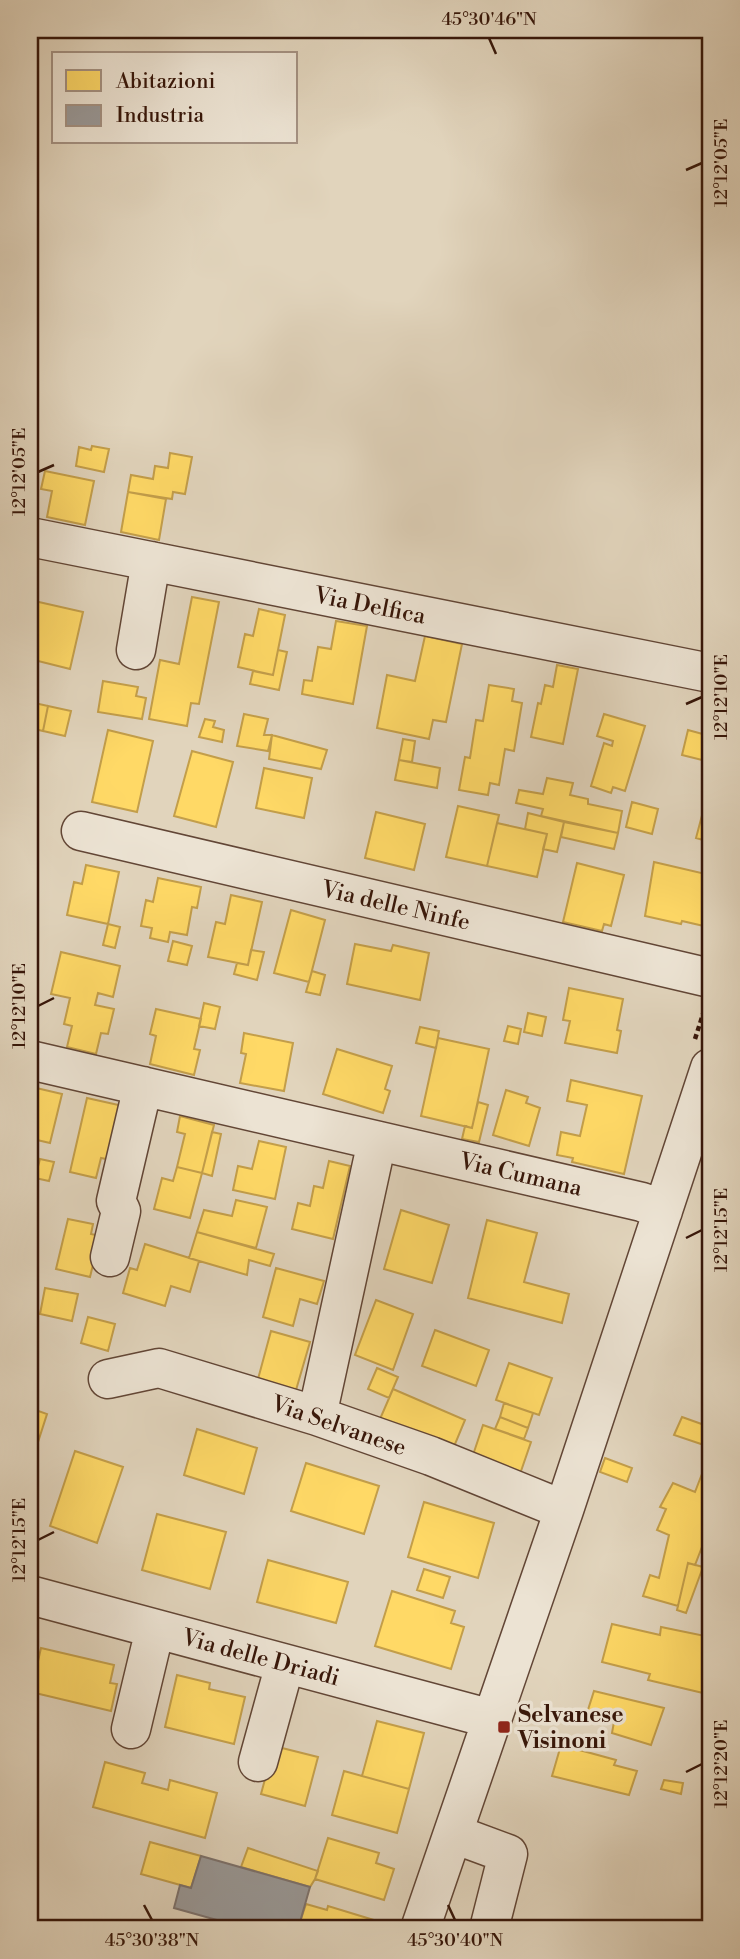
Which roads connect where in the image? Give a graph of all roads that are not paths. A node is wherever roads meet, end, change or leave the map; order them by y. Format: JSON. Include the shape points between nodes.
{"nodes":[{"id":1,"x":30,"y":537,"type":"edge"},
{"id":2,"x":151,"y":561,"type":"junction"},
{"id":3,"x":136,"y":650,"type":"dead end"},
{"id":4,"x":710,"y":673,"type":"edge"},
{"id":5,"x":81,"y":831,"type":"dead end"},
{"id":6,"x":710,"y":978,"type":"edge"},
{"id":7,"x":30,"y":1060,"type":"edge"},
{"id":8,"x":710,"y":1068,"type":"edge"},
{"id":9,"x":143,"y":1086,"type":"junction"},
{"id":10,"x":377,"y":1142,"type":"junction"},
{"id":11,"x":663,"y":1211,"type":"junction"},
{"id":12,"x":110,"y":1257,"type":"dead end"},
{"id":13,"x":108,"y":1379,"type":"dead end"},
{"id":14,"x":317,"y":1416,"type":"junction"},
{"id":15,"x":564,"y":1510,"type":"junction"},
{"id":16,"x":30,"y":1595,"type":"edge"},
{"id":17,"x":155,"y":1629,"type":"junction"},
{"id":18,"x":285,"y":1664,"type":"junction"},
{"id":19,"x":492,"y":1718,"type":"junction"},
{"id":20,"x":131,"y":1729,"type":"dead end"},
{"id":21,"x":258,"y":1762,"type":"dead end"},
{"id":22,"x":454,"y":1834,"type":"junction"},
{"id":23,"x":420,"y":1929,"type":"edge"},
{"id":24,"x":489,"y":1929,"type":"edge"}],
"edges":[{"from":1,"to":2,"type":"street","name":"Via Delfica"},
{"from":2,"to":3,"type":"street"},
{"from":2,"to":4,"type":"street","name":"Via Delfica"},
{"from":5,"to":6,"type":"street","name":"Via delle Ninfe"},
{"from":7,"to":9,"type":"street","name":"Via Cumana"},
{"from":8,"to":11,"type":"street"},
{"from":9,"to":10,"type":"street","name":"Via Cumana"},
{"from":9,"to":12,"type":"street","via":[[116,1201],[121,1212]]},
{"from":10,"to":11,"type":"street","name":"Via Cumana","via":[[642,1202]]},
{"from":10,"to":14,"type":"street"},
{"from":11,"to":15,"type":"street"},
{"from":13,"to":14,"type":"street","name":"Via Selvanese","via":[[159,1368]]},
{"from":14,"to":15,"type":"street","name":"Via Selvanese"},
{"from":15,"to":19,"type":"street"},
{"from":16,"to":17,"type":"street","name":"Via delle Driadi"},
{"from":17,"to":18,"type":"street","name":"Via delle Driadi"},
{"from":17,"to":20,"type":"street"},
{"from":18,"to":19,"type":"street","name":"Via delle Driadi"},
{"from":18,"to":21,"type":"street"},
{"from":19,"to":22,"type":"street"},
{"from":22,"to":23,"type":"street"},
{"from":22,"to":24,"type":"street","via":[[508,1854]]}]}
